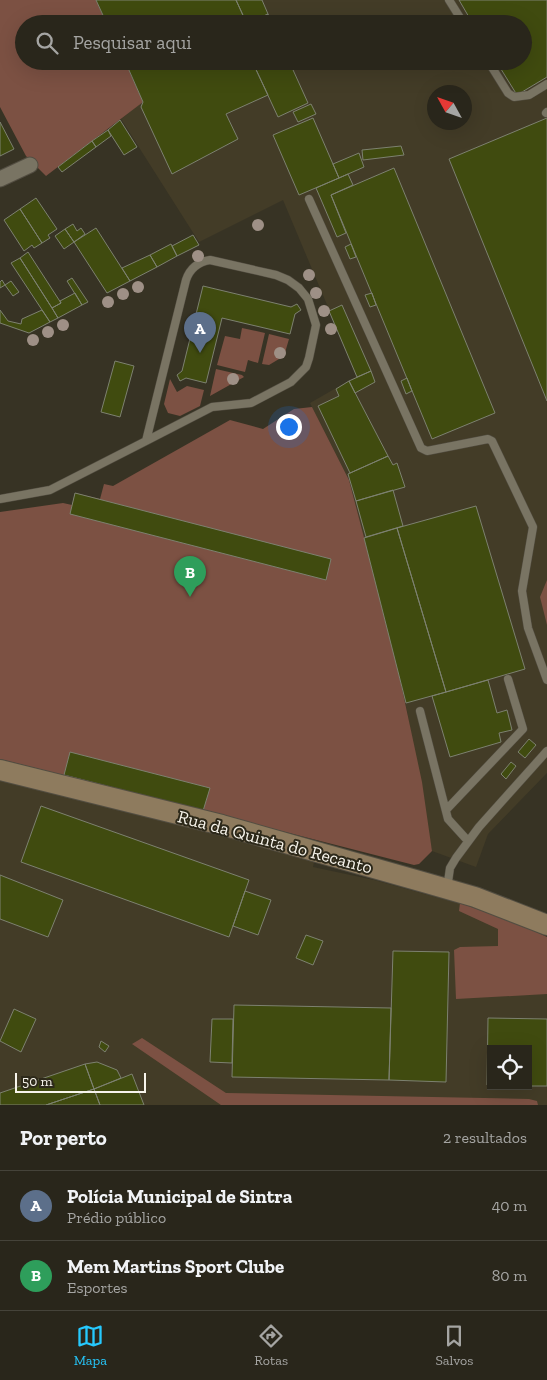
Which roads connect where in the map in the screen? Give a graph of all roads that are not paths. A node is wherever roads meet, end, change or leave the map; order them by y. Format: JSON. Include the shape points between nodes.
{"nodes":[{"id":1,"x":449,"y":0,"type":"edge"},
{"id":2,"x":458,"y":15,"type":"edge"},
{"id":3,"x":494,"y":70,"type":"edge"},
{"id":4,"x":547,"y":84,"type":"edge"},
{"id":5,"x":30,"y":165,"type":"dead end"},
{"id":6,"x":0,"y":179,"type":"edge"},
{"id":7,"x":309,"y":199,"type":"dead end"},
{"id":8,"x":146,"y":441,"type":"junction"},
{"id":9,"x":0,"y":498,"type":"edge"},
{"id":10,"x":508,"y":678,"type":"dead end"},
{"id":11,"x":547,"y":680,"type":"edge"},
{"id":12,"x":420,"y":711,"type":"dead end"},
{"id":13,"x":547,"y":751,"type":"edge"},
{"id":14,"x":0,"y":770,"type":"edge"},
{"id":15,"x":446,"y":810,"type":"junction"},
{"id":16,"x":468,"y":841,"type":"junction"},
{"id":17,"x":447,"y":889,"type":"junction"},
{"id":18,"x":547,"y":925,"type":"edge"}],
"edges":[{"from":1,"to":2,"type":"lane"},
{"from":3,"to":4,"type":"lane","via":[[514,97],[529,95]]},
{"from":5,"to":6,"type":"street"},
{"from":7,"to":11,"type":"lane","via":[[421,448],[427,452],[488,439],[492,440],[501,456],[533,527],[522,591],[528,628]]},
{"from":8,"to":8,"type":"lane","via":[[212,407],[251,403],[300,376],[310,358],[316,325],[308,299],[299,288],[276,275],[217,261],[204,261],[192,268],[186,280]]},
{"from":8,"to":9,"type":"lane","via":[[45,492]]},
{"from":10,"to":15,"type":"lane","via":[[523,730]]},
{"from":12,"to":15,"type":"lane"},
{"from":13,"to":16,"type":"lane"},
{"from":14,"to":17,"type":"street","name":"Rua da Quinta do Recanto","via":[[222,826]]},
{"from":15,"to":16,"type":"lane","via":[[450,823]]},
{"from":16,"to":17,"type":"lane","via":[[450,868]]},
{"from":17,"to":18,"type":"street","name":"Rua da Quinta do Recanto"}]}
